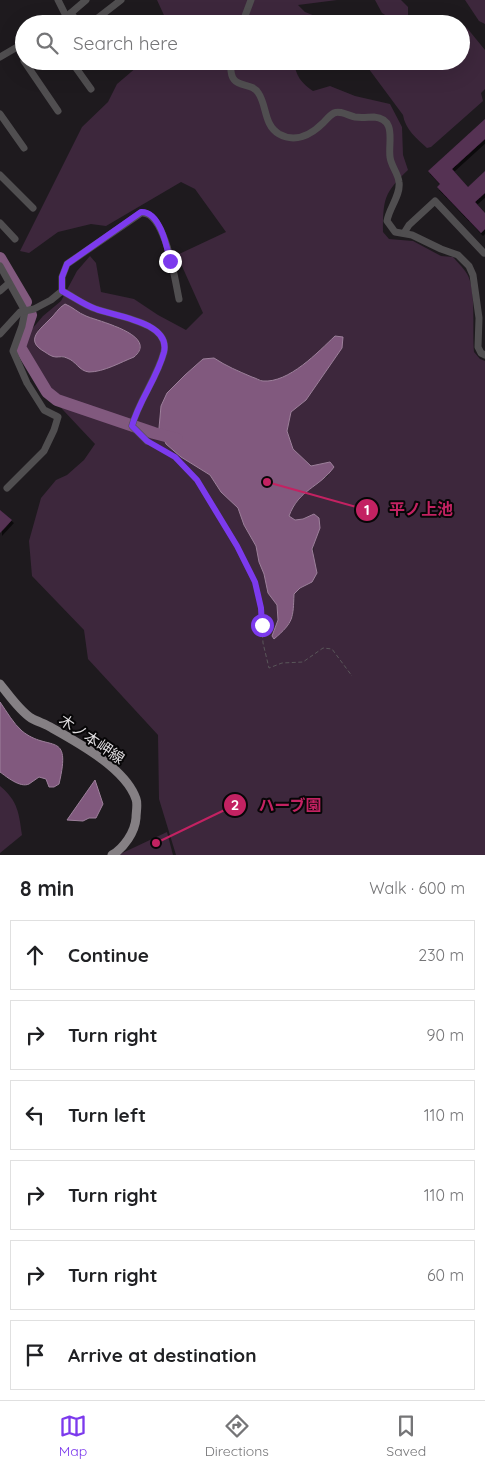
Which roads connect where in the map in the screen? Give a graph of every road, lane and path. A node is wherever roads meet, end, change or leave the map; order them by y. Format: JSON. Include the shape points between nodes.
{"nodes":[{"id":1,"x":58,"y":0,"type":"edge"},
{"id":2,"x":86,"y":0,"type":"edge"},
{"id":3,"x":121,"y":0,"type":"edge"},
{"id":4,"x":251,"y":0,"type":"edge"},
{"id":5,"x":69,"y":15,"type":"joint"},
{"id":6,"x":102,"y":15,"type":"edge"},
{"id":7,"x":245,"y":15,"type":"edge"},
{"id":8,"x":15,"y":49,"type":"edge"},
{"id":9,"x":0,"y":57,"type":"edge"},
{"id":10,"x":30,"y":70,"type":"edge"},
{"id":11,"x":77,"y":70,"type":"edge"},
{"id":12,"x":230,"y":70,"type":"edge"},
{"id":13,"x":91,"y":89,"type":"dead end"},
{"id":14,"x":58,"y":111,"type":"dead end"},
{"id":15,"x":0,"y":114,"type":"edge"},
{"id":16,"x":24,"y":148,"type":"dead end"},
{"id":17,"x":0,"y":175,"type":"edge"},
{"id":18,"x":33,"y":208,"type":"dead end"},
{"id":19,"x":0,"y":223,"type":"edge"},
{"id":20,"x":404,"y":233,"type":"junction"},
{"id":21,"x":15,"y":239,"type":"dead end"},
{"id":22,"x":484,"y":253,"type":"edge"},
{"id":23,"x":0,"y":266,"type":"edge"},
{"id":24,"x":9,"y":283,"type":"junction"},
{"id":25,"x":0,"y":291,"type":"edge"},
{"id":26,"x":62,"y":291,"type":"junction"},
{"id":27,"x":179,"y":299,"type":"dead end"},
{"id":28,"x":24,"y":311,"type":"junction"},
{"id":29,"x":0,"y":334,"type":"edge"},
{"id":30,"x":485,"y":355,"type":"edge"},
{"id":31,"x":147,"y":441,"type":"joint"},
{"id":32,"x":7,"y":488,"type":"dead end"},
{"id":33,"x":352,"y":676,"type":"dead end"},
{"id":34,"x":0,"y":684,"type":"edge"},
{"id":35,"x":112,"y":855,"type":"edge"}],
"edges":[{"from":1,"to":5,"type":"street"},
{"from":2,"to":5,"type":"street"},
{"from":3,"to":6,"type":"street"},
{"from":4,"to":7,"type":"street"},
{"from":8,"to":9,"type":"street"},
{"from":10,"to":14,"type":"street"},
{"from":11,"to":13,"type":"street"},
{"from":12,"to":20,"type":"street","via":[[239,84],[258,92],[269,124],[278,133],[293,137],[309,135],[332,113],[339,112],[360,118],[383,119],[390,128],[391,161],[399,182],[399,191],[387,221],[395,232]]},
{"from":15,"to":16,"type":"street"},
{"from":17,"to":18,"type":"street"},
{"from":19,"to":21,"type":"street"},
{"from":20,"to":22,"type":"street","via":[[435,201]]},
{"from":20,"to":30,"type":"street","via":[[458,255],[469,266],[479,318],[478,347]]},
{"from":23,"to":24,"type":"street"},
{"from":24,"to":25,"type":"street"},
{"from":24,"to":28,"type":"street"},
{"from":26,"to":27,"type":"street","via":[[62,277],[67,264],[141,212],[146,212],[158,224],[166,243]]},
{"from":26,"to":28,"type":"street","via":[[52,300]]},
{"from":26,"to":31,"type":"street","via":[[96,309],[135,319],[152,328],[162,339],[164,349],[159,366],[135,413],[132,426]]},
{"from":28,"to":29,"type":"street"},
{"from":28,"to":32,"type":"street","via":[[13,351],[44,410],[58,417],[44,451]]},
{"from":31,"to":33,"type":"path","via":[[175,457],[197,480],[237,546],[255,582],[269,668],[282,663],[303,662],[323,648],[332,650]]},
{"from":34,"to":35,"type":"main road","name":"木ノ本岬線","via":[[31,718],[104,761],[131,790],[137,800],[136,824],[119,851]]}]}
